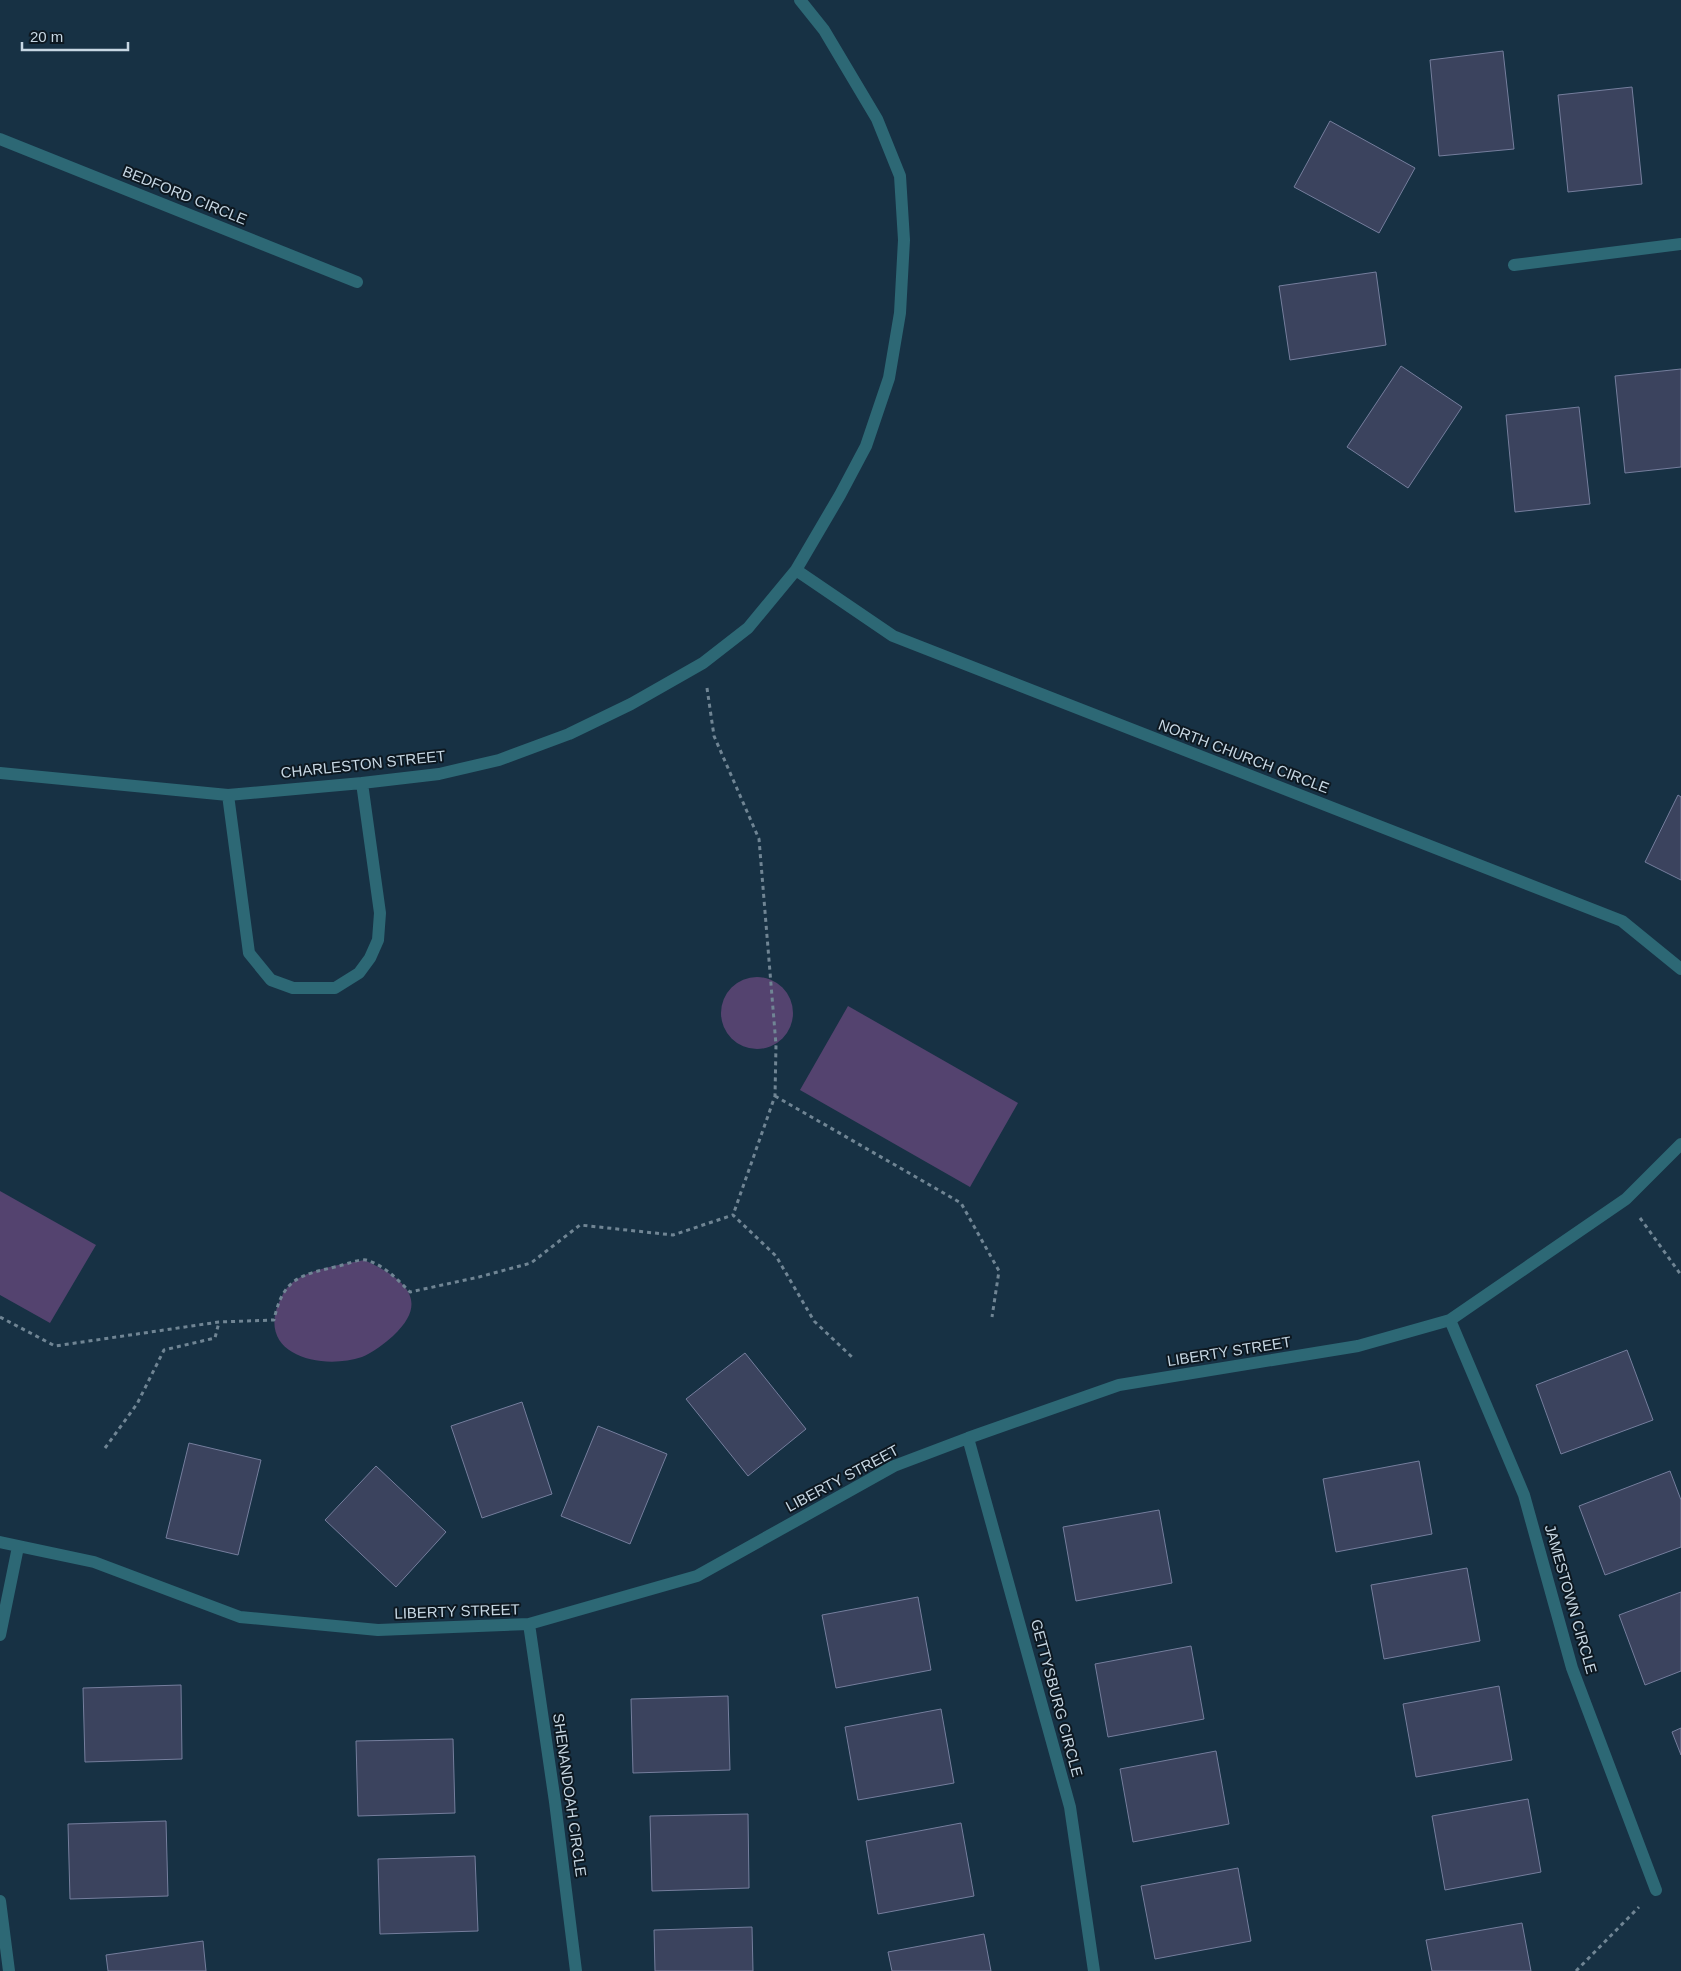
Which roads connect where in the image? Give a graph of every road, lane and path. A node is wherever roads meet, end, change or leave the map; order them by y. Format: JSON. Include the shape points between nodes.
{"nodes":[{"id":1,"x":800,"y":0,"type":"edge"},
{"id":2,"x":0,"y":139,"type":"edge"},
{"id":3,"x":1681,"y":244,"type":"edge"},
{"id":4,"x":1514,"y":265,"type":"dead end"},
{"id":5,"x":358,"y":282,"type":"dead end"},
{"id":6,"x":796,"y":570,"type":"junction"},
{"id":7,"x":703,"y":663,"type":"junction"},
{"id":8,"x":0,"y":773,"type":"edge"},
{"id":9,"x":362,"y":783,"type":"junction"},
{"id":10,"x":228,"y":794,"type":"junction"},
{"id":11,"x":1681,"y":969,"type":"edge"},
{"id":12,"x":775,"y":1096,"type":"junction"},
{"id":13,"x":1681,"y":1144,"type":"edge"},
{"id":14,"x":1626,"y":1199,"type":"junction"},
{"id":15,"x":733,"y":1215,"type":"junction"},
{"id":16,"x":1681,"y":1275,"type":"edge"},
{"id":17,"x":992,"y":1317,"type":"dead end"},
{"id":18,"x":0,"y":1318,"type":"edge"},
{"id":19,"x":1450,"y":1320,"type":"junction"},
{"id":20,"x":219,"y":1322,"type":"junction"},
{"id":21,"x":853,"y":1358,"type":"dead end"},
{"id":22,"x":968,"y":1438,"type":"junction"},
{"id":23,"x":104,"y":1448,"type":"dead end"},
{"id":24,"x":0,"y":1542,"type":"edge"},
{"id":25,"x":18,"y":1547,"type":"junction"},
{"id":26,"x":529,"y":1624,"type":"junction"},
{"id":27,"x":0,"y":1634,"type":"edge"},
{"id":28,"x":1656,"y":1890,"type":"joint"},
{"id":29,"x":0,"y":1901,"type":"edge"},
{"id":30,"x":8,"y":1971,"type":"edge"},
{"id":31,"x":576,"y":1971,"type":"edge"},
{"id":32,"x":1094,"y":1971,"type":"edge"},
{"id":33,"x":1576,"y":1971,"type":"edge"}],
"edges":[{"from":1,"to":6,"type":"street","name":"CHARLESTON STREET","via":[[824,30],[878,119],[900,176],[904,240],[900,313],[889,378],[866,446]]},
{"from":2,"to":5,"type":"street","name":"BEDFORD CIRCLE"},
{"from":3,"to":4,"type":"street"},
{"from":6,"to":7,"type":"street","name":"CHARLESTON STREET","via":[[748,628]]},
{"from":6,"to":11,"type":"street","name":"NORTH CHURCH CIRCLE","via":[[893,636],[1622,921]]},
{"from":7,"to":9,"type":"street","name":"CHARLESTON STREET","via":[[569,734],[499,760],[439,774]]},
{"from":7,"to":12,"type":"path","via":[[714,736],[759,839],[776,1045]]},
{"from":8,"to":10,"type":"street","name":"CHARLESTON STREET"},
{"from":9,"to":10,"type":"street","name":"CHARLESTON STREET"},
{"from":9,"to":10,"type":"street","via":[[380,913],[378,940],[359,973],[336,988],[293,988],[271,980],[250,953]]},
{"from":12,"to":15,"type":"path"},
{"from":12,"to":17,"type":"path","via":[[961,1203],[999,1271]]},
{"from":13,"to":14,"type":"street","name":"LIBERTY STREET"},
{"from":14,"to":16,"type":"path"},
{"from":14,"to":19,"type":"street","name":"LIBERTY STREET"},
{"from":15,"to":20,"type":"path","via":[[673,1235],[580,1225],[531,1263],[410,1292],[388,1271],[364,1260],[304,1274],[287,1288],[274,1320]]},
{"from":15,"to":21,"type":"path","via":[[776,1256],[814,1321]]},
{"from":18,"to":20,"type":"path","via":[[55,1346]]},
{"from":19,"to":22,"type":"street","name":"LIBERTY STREET","via":[[1358,1346],[1119,1385]]},
{"from":19,"to":28,"type":"street","name":"JAMESTOWN CIRCLE","via":[[1524,1495],[1572,1668]]},
{"from":20,"to":23,"type":"path","via":[[215,1338],[164,1350],[137,1404]]},
{"from":22,"to":26,"type":"street","name":"LIBERTY STREET","via":[[894,1466],[697,1576]]},
{"from":22,"to":32,"type":"street","name":"GETTYSBURG CIRCLE","via":[[1070,1807]]},
{"from":24,"to":25,"type":"street","name":"LIBERTY STREET"},
{"from":25,"to":26,"type":"street","name":"LIBERTY STREET","via":[[94,1562],[240,1617],[378,1630]]},
{"from":25,"to":27,"type":"street"},
{"from":26,"to":31,"type":"street","name":"SHENANDOAH CIRCLE"},
{"from":28,"to":33,"type":"path"},
{"from":29,"to":30,"type":"street"}]}
